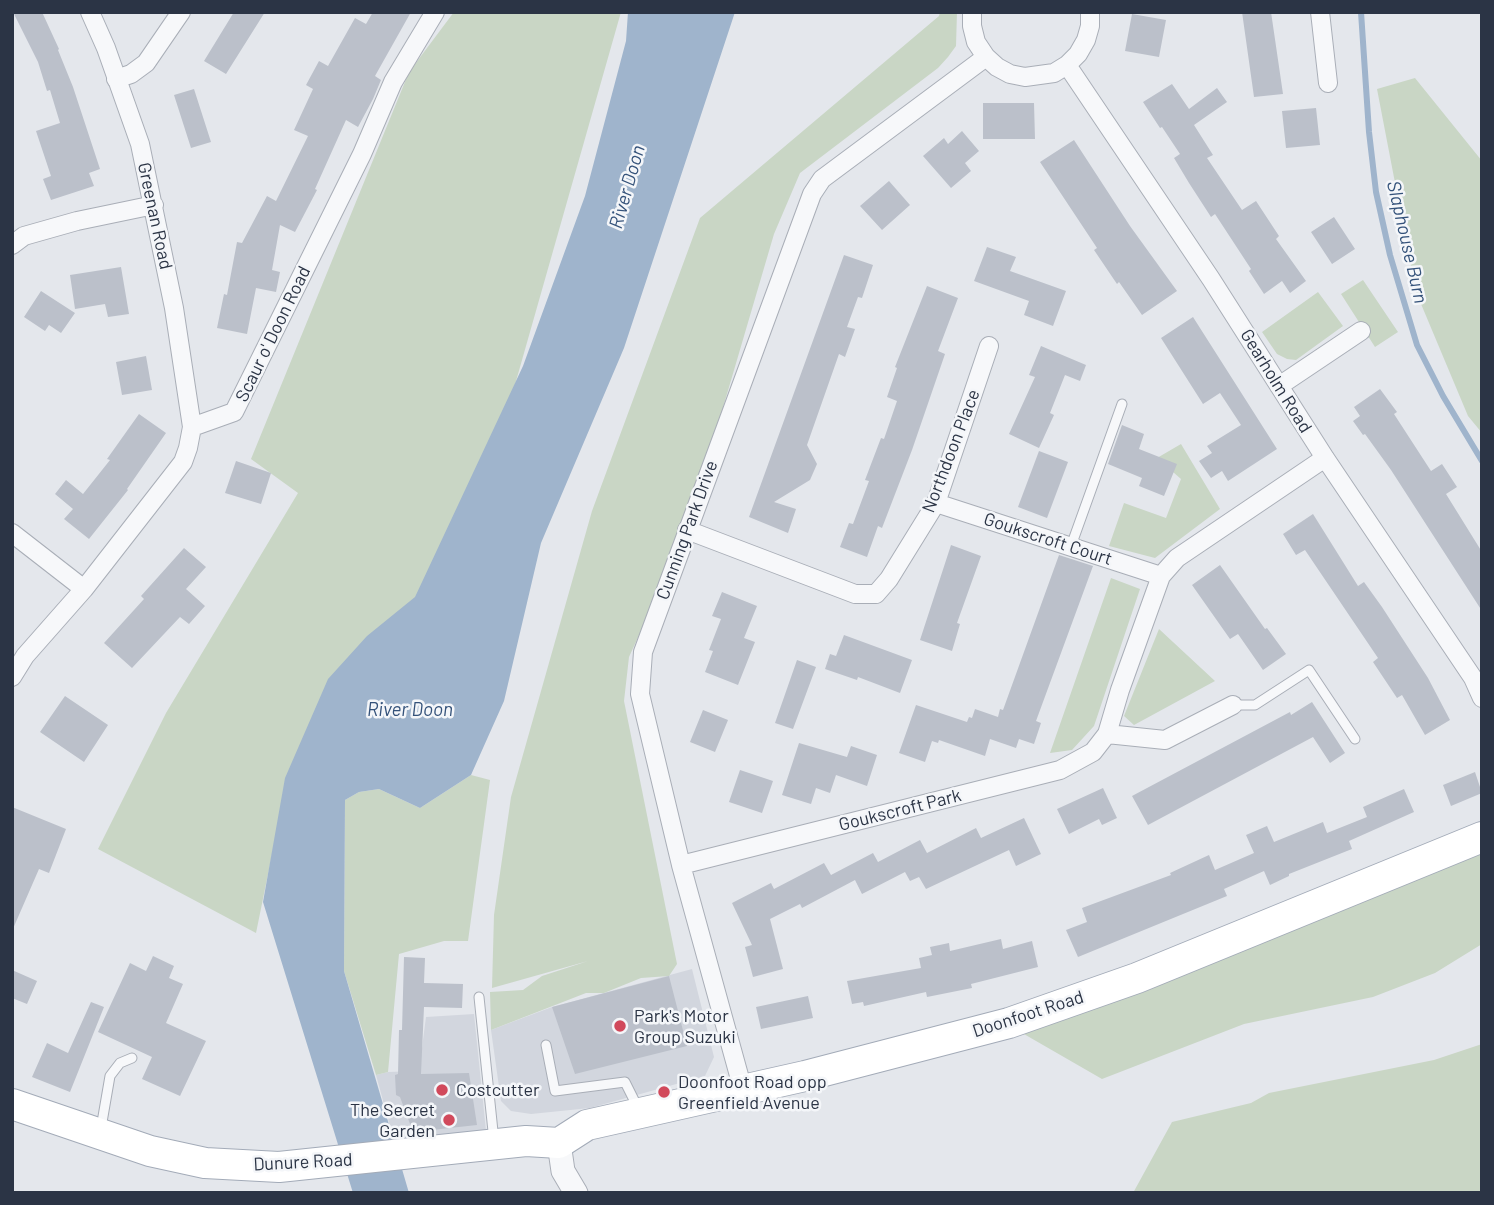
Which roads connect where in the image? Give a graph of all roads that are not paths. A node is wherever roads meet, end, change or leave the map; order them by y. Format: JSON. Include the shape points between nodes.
{"nodes":[{"id":1,"x":90,"y":12,"type":"edge"},
{"id":2,"x":181,"y":12,"type":"edge"},
{"id":3,"x":435,"y":12,"type":"edge"},
{"id":4,"x":972,"y":12,"type":"edge"},
{"id":5,"x":1090,"y":12,"type":"edge"},
{"id":6,"x":1320,"y":12,"type":"edge"},
{"id":7,"x":986,"y":57,"type":"junction"},
{"id":8,"x":1067,"y":65,"type":"junction"},
{"id":9,"x":116,"y":79,"type":"junction"},
{"id":10,"x":1328,"y":83,"type":"dead end"},
{"id":11,"x":154,"y":205,"type":"junction"},
{"id":12,"x":12,"y":245,"type":"edge"},
{"id":13,"x":1361,"y":331,"type":"dead end"},
{"id":14,"x":989,"y":346,"type":"dead end"},
{"id":15,"x":1279,"y":386,"type":"junction"},
{"id":16,"x":1122,"y":404,"type":"dead end"},
{"id":17,"x":192,"y":427,"type":"junction"},
{"id":18,"x":1325,"y":458,"type":"junction"},
{"id":19,"x":936,"y":503,"type":"junction"},
{"id":20,"x":687,"y":530,"type":"junction"},
{"id":21,"x":12,"y":533,"type":"edge"},
{"id":22,"x":1071,"y":546,"type":"junction"},
{"id":23,"x":1161,"y":576,"type":"junction"},
{"id":24,"x":84,"y":589,"type":"junction"},
{"id":25,"x":12,"y":677,"type":"edge"},
{"id":26,"x":1482,"y":698,"type":"edge"},
{"id":27,"x":1233,"y":705,"type":"joint"},
{"id":28,"x":1107,"y":734,"type":"junction"},
{"id":29,"x":1355,"y":739,"type":"dead end"},
{"id":30,"x":1482,"y":837,"type":"edge"},
{"id":31,"x":681,"y":865,"type":"junction"},
{"id":32,"x":479,"y":997,"type":"dead end"},
{"id":33,"x":546,"y":1045,"type":"dead end"},
{"id":34,"x":132,"y":1058,"type":"dead end"},
{"id":35,"x":743,"y":1090,"type":"junction"},
{"id":36,"x":12,"y":1104,"type":"edge"},
{"id":37,"x":641,"y":1113,"type":"junction"},
{"id":38,"x":100,"y":1133,"type":"junction"},
{"id":39,"x":559,"y":1143,"type":"junction"},
{"id":40,"x":495,"y":1144,"type":"junction"},
{"id":41,"x":576,"y":1193,"type":"edge"}],
"edges":[{"from":1,"to":9,"type":"street","name":"Greenan Road"},
{"from":2,"to":9,"type":"street","via":[[146,63]]},
{"from":3,"to":17,"type":"street","name":"Scaur o' Doon Road","via":[[393,82],[234,412]]},
{"from":4,"to":7,"type":"street","via":[[976,42]]},
{"from":5,"to":8,"type":"street","via":[[1086,40]]},
{"from":6,"to":10,"type":"street"},
{"from":7,"to":8,"type":"street","via":[[1010,74],[1025,77],[1047,75]]},
{"from":7,"to":20,"type":"street","name":"Cunning Park Drive","via":[[822,179],[812,194]]},
{"from":8,"to":15,"type":"street","name":"Gearholm Road"},
{"from":9,"to":11,"type":"street","name":"Greenan Road","via":[[140,144]]},
{"from":11,"to":12,"type":"street","via":[[77,221],[24,236]]},
{"from":11,"to":17,"type":"street","name":"Greenan Road"},
{"from":13,"to":15,"type":"street"},
{"from":14,"to":19,"type":"street","name":"Northdoon Place"},
{"from":15,"to":18,"type":"street","name":"Gearholm Road"},
{"from":16,"to":22,"type":"lane"},
{"from":17,"to":24,"type":"street","via":[[183,461]]},
{"from":18,"to":23,"type":"street","via":[[1177,558]]},
{"from":18,"to":26,"type":"street","name":"Gearholm Road","via":[[1473,677]]},
{"from":19,"to":20,"type":"street","name":"Northdoon Place","via":[[876,594],[855,594]]},
{"from":19,"to":22,"type":"street","name":"Goukscroft Court"},
{"from":20,"to":31,"type":"street","name":"Cunning Park Drive","via":[[643,652],[640,694]]},
{"from":21,"to":24,"type":"street"},
{"from":22,"to":23,"type":"street","name":"Goukscroft Court"},
{"from":23,"to":28,"type":"street"},
{"from":24,"to":25,"type":"street"},
{"from":27,"to":28,"type":"street","via":[[1165,740]]},
{"from":27,"to":29,"type":"lane","via":[[1255,705],[1308,670]]},
{"from":28,"to":31,"type":"street","name":"Goukscroft Park","via":[[1093,752],[1060,769]]},
{"from":30,"to":35,"type":"main road","name":"Doonfoot Road","via":[[1137,978],[1009,1023]]},
{"from":31,"to":35,"type":"street","name":"Cunning Park Drive"},
{"from":32,"to":40,"type":"lane"},
{"from":33,"to":37,"type":"lane","via":[[555,1091],[625,1082]]},
{"from":34,"to":38,"type":"lane","via":[[120,1063],[110,1076]]},
{"from":35,"to":37,"type":"main road","name":"Doonfoot Road"},
{"from":36,"to":38,"type":"main road","name":"Dunure Road"},
{"from":37,"to":39,"type":"main road","name":"Doonfoot Road","via":[[587,1125]]},
{"from":38,"to":40,"type":"main road","name":"Dunure Road","via":[[150,1151],[205,1163],[279,1167]]},
{"from":39,"to":40,"type":"main road","name":"Dunure Road"},
{"from":39,"to":41,"type":"street","via":[[563,1171]]}]}
